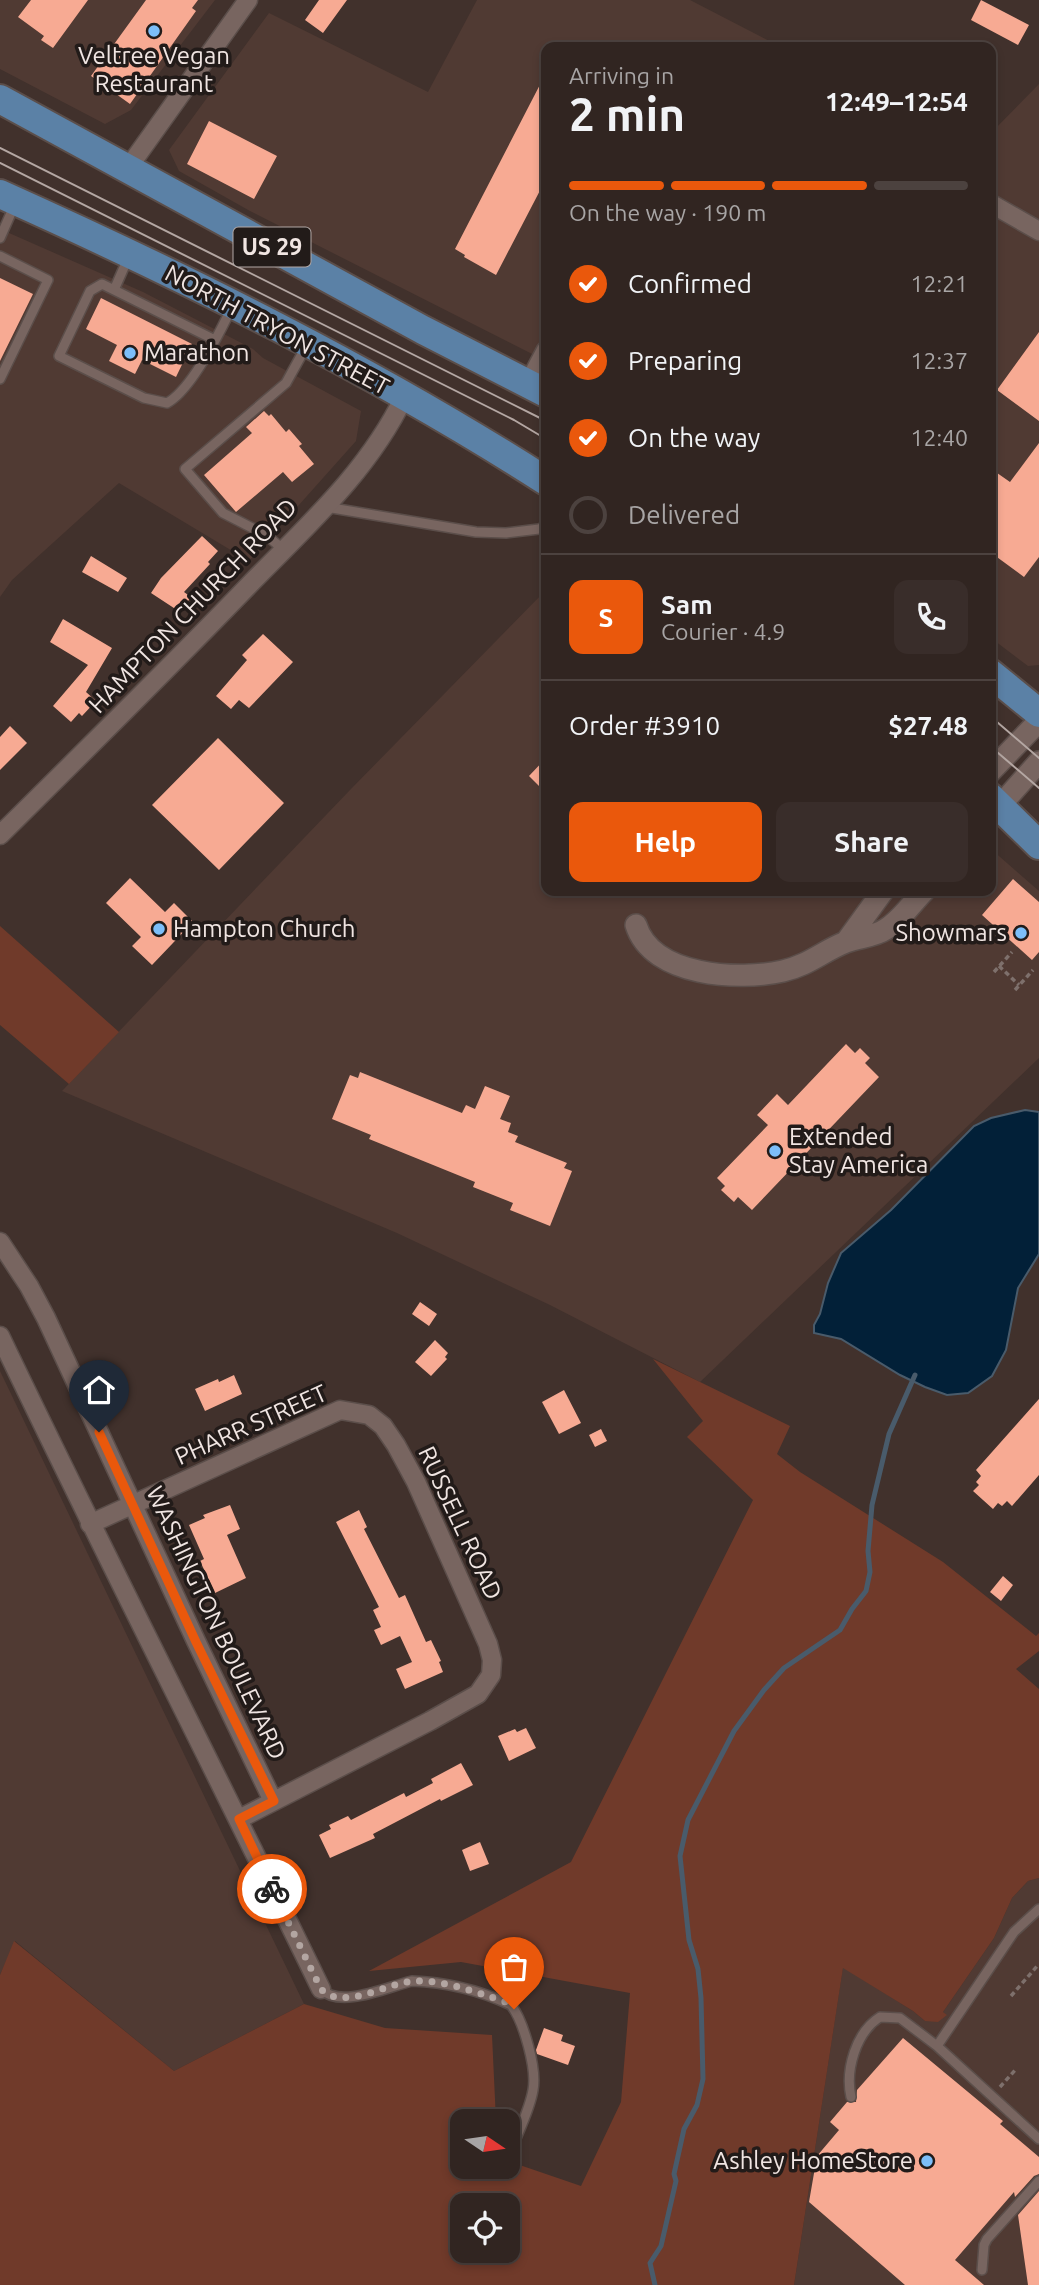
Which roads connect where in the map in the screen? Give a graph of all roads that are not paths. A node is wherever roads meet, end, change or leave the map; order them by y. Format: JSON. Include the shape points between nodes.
{"nodes":[{"id":1,"x":248,"y":0,"type":"edge"},
{"id":2,"x":0,"y":99,"type":"edge"},
{"id":3,"x":128,"y":168,"type":"junction"},
{"id":4,"x":8,"y":198,"type":"edge"},
{"id":5,"x":996,"y":206,"type":"edge"},
{"id":6,"x":1039,"y":231,"type":"edge"},
{"id":7,"x":0,"y":238,"type":"edge"},
{"id":8,"x":129,"y":254,"type":"junction"},
{"id":9,"x":0,"y":256,"type":"edge"},
{"id":10,"x":114,"y":290,"type":"junction"},
{"id":11,"x":234,"y":304,"type":"junction"},
{"id":12,"x":215,"y":340,"type":"junction"},
{"id":13,"x":307,"y":344,"type":"junction"},
{"id":14,"x":0,"y":379,"type":"edge"},
{"id":15,"x":537,"y":388,"type":"edge"},
{"id":16,"x":404,"y":397,"type":"junction"},
{"id":17,"x":541,"y":478,"type":"edge"},
{"id":18,"x":324,"y":507,"type":"junction"},
{"id":19,"x":541,"y":528,"type":"edge"},
{"id":20,"x":284,"y":550,"type":"junction"},
{"id":21,"x":996,"y":678,"type":"edge"},
{"id":22,"x":1039,"y":713,"type":"edge"},
{"id":23,"x":1039,"y":721,"type":"edge"},
{"id":24,"x":1036,"y":765,"type":"edge"},
{"id":25,"x":996,"y":766,"type":"edge"},
{"id":26,"x":996,"y":804,"type":"edge"},
{"id":27,"x":996,"y":809,"type":"edge"},
{"id":28,"x":0,"y":835,"type":"edge"},
{"id":29,"x":1039,"y":845,"type":"edge"},
{"id":30,"x":879,"y":896,"type":"edge"},
{"id":31,"x":919,"y":896,"type":"edge"},
{"id":32,"x":636,"y":926,"type":"dead end"},
{"id":33,"x":846,"y":942,"type":"junction"},
{"id":34,"x":0,"y":1242,"type":"edge"},
{"id":35,"x":0,"y":1336,"type":"edge"},
{"id":36,"x":356,"y":1411,"type":"joint"},
{"id":37,"x":133,"y":1505,"type":"junction"},
{"id":38,"x":90,"y":1524,"type":"junction"},
{"id":39,"x":274,"y":1801,"type":"junction"},
{"id":40,"x":239,"y":1819,"type":"junction"},
{"id":41,"x":1039,"y":1909,"type":"edge"},
{"id":42,"x":321,"y":1989,"type":"joint"},
{"id":43,"x":937,"y":2046,"type":"junction"},
{"id":44,"x":851,"y":2097,"type":"dead end"},
{"id":45,"x":520,"y":2127,"type":"edge"},
{"id":46,"x":1039,"y":2138,"type":"edge"},
{"id":47,"x":1039,"y":2181,"type":"edge"},
{"id":48,"x":982,"y":2270,"type":"dead end"}],
"edges":[{"from":1,"to":3,"type":"street"},
{"from":2,"to":3,"type":"main road","number":"US 29"},
{"from":3,"to":15,"type":"main road","number":"US 29"},
{"from":4,"to":7,"type":"lane"},
{"from":4,"to":8,"type":"main road","name":"NORTH TRYON STREET","number":"US 29"},
{"from":5,"to":6,"type":"street"},
{"from":8,"to":10,"type":"lane"},
{"from":8,"to":11,"type":"main road","name":"NORTH TRYON STREET","number":"US 29"},
{"from":9,"to":14,"type":"lane","via":[[48,280]]},
{"from":10,"to":12,"type":"lane"},
{"from":10,"to":12,"type":"lane","via":[[102,284],[90,291],[59,356],[144,398],[167,403],[184,388]]},
{"from":11,"to":12,"type":"lane"},
{"from":11,"to":13,"type":"main road","name":"NORTH TRYON STREET","number":"US 29"},
{"from":13,"to":16,"type":"main road","name":"NORTH TRYON STREET","number":"US 29"},
{"from":13,"to":20,"type":"lane","via":[[286,383],[185,469],[223,513]]},
{"from":16,"to":17,"type":"main road","name":"NORTH TRYON STREET","number":"US 29"},
{"from":16,"to":18,"type":"street","name":"HAMPTON CHURCH ROAD","via":[[374,451]]},
{"from":18,"to":19,"type":"lane","via":[[493,533]]},
{"from":18,"to":20,"type":"street","name":"HAMPTON CHURCH ROAD"},
{"from":20,"to":28,"type":"street","name":"HAMPTON CHURCH ROAD"},
{"from":21,"to":22,"type":"main road"},
{"from":23,"to":25,"type":"street"},
{"from":24,"to":26,"type":"street"},
{"from":27,"to":29,"type":"main road"},
{"from":30,"to":33,"type":"street"},
{"from":31,"to":33,"type":"street","via":[[886,930]]},
{"from":32,"to":33,"type":"street","via":[[643,940],[668,961],[712,974],[782,971],[807,964]]},
{"from":34,"to":37,"type":"street","name":"WASHINGTON BOULEVARD","via":[[46,1318]]},
{"from":35,"to":38,"type":"street"},
{"from":36,"to":37,"type":"street","name":"PHARR STREET","via":[[333,1412]]},
{"from":36,"to":39,"type":"street","name":"RUSSELL ROAD","via":[[383,1426],[416,1482],[488,1644],[491,1675],[478,1694],[461,1704]]},
{"from":37,"to":38,"type":"street","name":"PHARR STREET"},
{"from":37,"to":39,"type":"street","name":"WASHINGTON BOULEVARD"},
{"from":38,"to":40,"type":"street"},
{"from":39,"to":40,"type":"street"},
{"from":40,"to":42,"type":"street"},
{"from":41,"to":43,"type":"lane","via":[[1014,1932]]},
{"from":42,"to":45,"type":"lane","via":[[328,1995],[356,1997],[423,1981],[511,2005],[525,2037],[534,2080]]},
{"from":43,"to":44,"type":"lane","via":[[900,2018],[874,2021],[852,2062]]},
{"from":43,"to":46,"type":"lane"},
{"from":47,"to":48,"type":"lane","via":[[987,2239]]}]}
